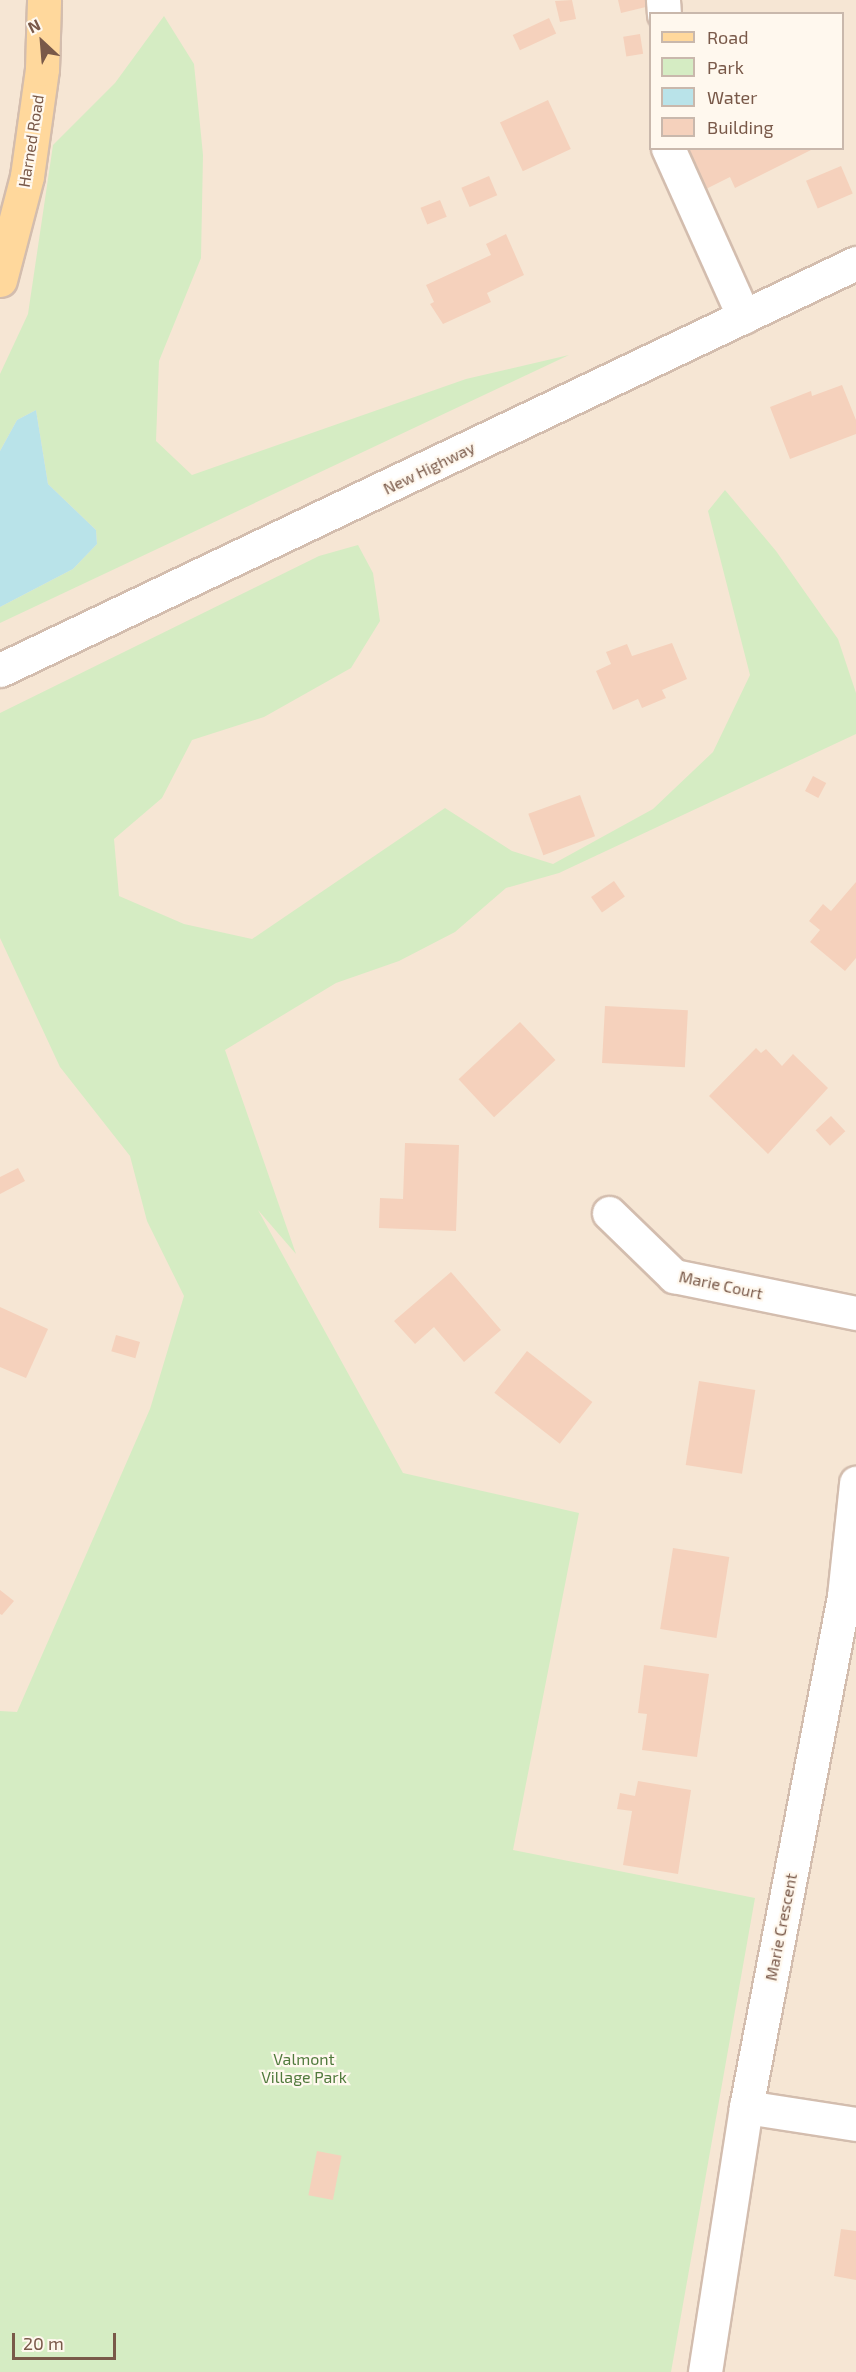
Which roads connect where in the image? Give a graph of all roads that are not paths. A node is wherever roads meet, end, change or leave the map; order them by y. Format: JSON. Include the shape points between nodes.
{"nodes":[{"id":1,"x":44,"y":0,"type":"edge"},
{"id":2,"x":670,"y":150,"type":"edge"},
{"id":3,"x":856,"y":263,"type":"edge"},
{"id":4,"x":0,"y":280,"type":"edge"},
{"id":5,"x":744,"y":317,"type":"junction"},
{"id":6,"x":0,"y":670,"type":"edge"},
{"id":7,"x":609,"y":1213,"type":"dead end"},
{"id":8,"x":856,"y":1313,"type":"edge"},
{"id":9,"x":856,"y":1483,"type":"edge"},
{"id":10,"x":850,"y":1596,"type":"edge"},
{"id":11,"x":746,"y":2107,"type":"junction"},
{"id":12,"x":856,"y":2124,"type":"edge"},
{"id":13,"x":705,"y":2372,"type":"edge"}],
"edges":[{"from":1,"to":4,"type":"main road","name":"Harned Road","via":[[42,69],[27,176]]},
{"from":2,"to":5,"type":"street"},
{"from":3,"to":5,"type":"street","name":"New Highway"},
{"from":5,"to":6,"type":"street","name":"New Highway"},
{"from":7,"to":8,"type":"street","name":"Marie Court","via":[[674,1276]]},
{"from":9,"to":10,"type":"street","name":"Marie Crescent"},
{"from":10,"to":11,"type":"street","name":"Marie Crescent"},
{"from":11,"to":12,"type":"street"},
{"from":11,"to":13,"type":"street","name":"Marie Crescent"}]}
